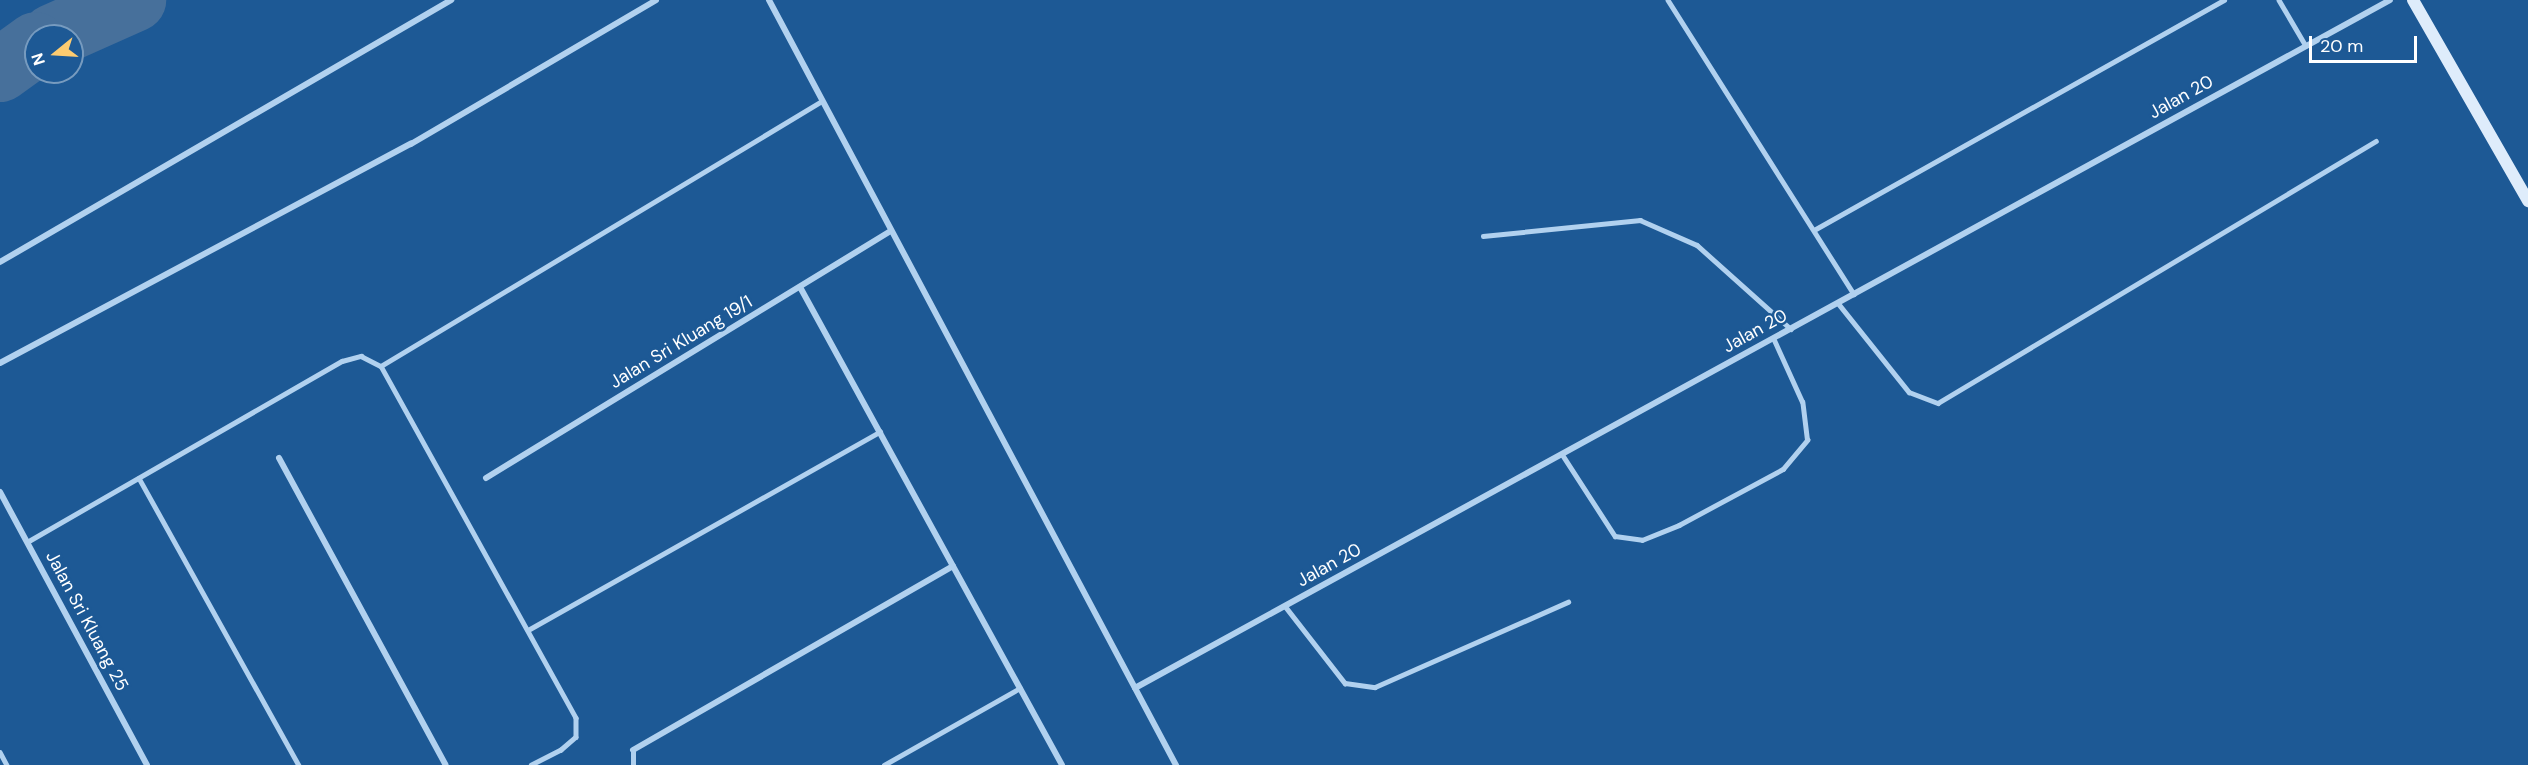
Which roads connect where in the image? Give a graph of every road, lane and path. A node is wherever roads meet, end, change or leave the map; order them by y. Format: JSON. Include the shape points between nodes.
{"nodes":[{"id":1,"x":451,"y":0,"type":"edge"},
{"id":2,"x":656,"y":0,"type":"edge"},
{"id":3,"x":769,"y":0,"type":"edge"},
{"id":4,"x":1668,"y":0,"type":"edge"},
{"id":5,"x":2223,"y":0,"type":"edge"},
{"id":6,"x":2279,"y":0,"type":"edge"},
{"id":7,"x":2390,"y":0,"type":"edge"},
{"id":8,"x":2413,"y":0,"type":"edge"},
{"id":9,"x":2306,"y":46,"type":"junction"},
{"id":10,"x":822,"y":101,"type":"junction"},
{"id":11,"x":2376,"y":141,"type":"dead end"},
{"id":12,"x":2528,"y":201,"type":"edge"},
{"id":13,"x":1814,"y":230,"type":"junction"},
{"id":14,"x":891,"y":231,"type":"junction"},
{"id":15,"x":1484,"y":236,"type":"dead end"},
{"id":16,"x":0,"y":262,"type":"edge"},
{"id":17,"x":800,"y":287,"type":"junction"},
{"id":18,"x":1854,"y":294,"type":"junction"},
{"id":19,"x":1838,"y":303,"type":"junction"},
{"id":20,"x":1791,"y":329,"type":"junction"},
{"id":21,"x":1773,"y":338,"type":"junction"},
{"id":22,"x":0,"y":363,"type":"edge"},
{"id":23,"x":381,"y":366,"type":"junction"},
{"id":24,"x":880,"y":432,"type":"junction"},
{"id":25,"x":1562,"y":454,"type":"junction"},
{"id":26,"x":279,"y":458,"type":"dead end"},
{"id":27,"x":139,"y":478,"type":"junction"},
{"id":28,"x":486,"y":478,"type":"dead end"},
{"id":29,"x":0,"y":492,"type":"edge"},
{"id":30,"x":27,"y":542,"type":"junction"},
{"id":31,"x":953,"y":566,"type":"junction"},
{"id":32,"x":1568,"y":602,"type":"dead end"},
{"id":33,"x":1285,"y":606,"type":"junction"},
{"id":34,"x":528,"y":630,"type":"junction"},
{"id":35,"x":1020,"y":688,"type":"junction"},
{"id":36,"x":1135,"y":688,"type":"junction"},
{"id":37,"x":633,"y":750,"type":"joint"},
{"id":38,"x":0,"y":752,"type":"edge"},
{"id":39,"x":7,"y":765,"type":"edge"},
{"id":40,"x":147,"y":765,"type":"edge"},
{"id":41,"x":299,"y":765,"type":"edge"},
{"id":42,"x":446,"y":765,"type":"edge"},
{"id":43,"x":532,"y":765,"type":"edge"},
{"id":44,"x":633,"y":765,"type":"edge"},
{"id":45,"x":884,"y":765,"type":"edge"},
{"id":46,"x":1062,"y":765,"type":"edge"},
{"id":47,"x":1176,"y":765,"type":"edge"}],
"edges":[{"from":1,"to":16,"type":"street"},
{"from":2,"to":22,"type":"street","via":[[411,144]]},
{"from":3,"to":10,"type":"street"},
{"from":4,"to":13,"type":"lane"},
{"from":5,"to":13,"type":"lane"},
{"from":6,"to":9,"type":"lane"},
{"from":7,"to":9,"type":"street","name":"Jalan 20"},
{"from":8,"to":12,"type":"street"},
{"from":9,"to":18,"type":"street","name":"Jalan 20"},
{"from":10,"to":14,"type":"street"},
{"from":10,"to":23,"type":"lane"},
{"from":11,"to":19,"type":"lane","via":[[1938,403],[1909,392]]},
{"from":13,"to":18,"type":"lane"},
{"from":14,"to":17,"type":"street","name":"Jalan Sri Kluang 19/1"},
{"from":14,"to":36,"type":"street"},
{"from":15,"to":20,"type":"lane","via":[[1641,220],[1697,245]]},
{"from":17,"to":24,"type":"street"},
{"from":17,"to":28,"type":"street","name":"Jalan Sri Kluang 19/1"},
{"from":18,"to":19,"type":"street","name":"Jalan 20"},
{"from":19,"to":20,"type":"street","name":"Jalan 20"},
{"from":20,"to":21,"type":"street","name":"Jalan 20"},
{"from":21,"to":25,"type":"street","name":"Jalan 20"},
{"from":21,"to":25,"type":"lane","via":[[1802,402],[1807,440],[1783,469],[1679,525],[1642,540],[1615,536]]},
{"from":23,"to":27,"type":"lane","via":[[361,356],[342,361]]},
{"from":23,"to":34,"type":"lane"},
{"from":24,"to":31,"type":"street"},
{"from":24,"to":34,"type":"lane"},
{"from":25,"to":33,"type":"street","name":"Jalan 20"},
{"from":26,"to":42,"type":"street"},
{"from":27,"to":30,"type":"lane"},
{"from":27,"to":41,"type":"lane"},
{"from":29,"to":30,"type":"street","name":"Jalan Sri Kluang 25"},
{"from":30,"to":40,"type":"street","name":"Jalan Sri Kluang 25"},
{"from":31,"to":35,"type":"street"},
{"from":31,"to":37,"type":"street"},
{"from":32,"to":33,"type":"lane","via":[[1375,687],[1345,683]]},
{"from":33,"to":36,"type":"street","name":"Jalan 20"},
{"from":34,"to":43,"type":"lane","via":[[576,718],[576,737]]},
{"from":35,"to":45,"type":"lane"},
{"from":35,"to":46,"type":"street"},
{"from":36,"to":47,"type":"street"},
{"from":37,"to":44,"type":"lane"},
{"from":38,"to":39,"type":"lane"}]}
